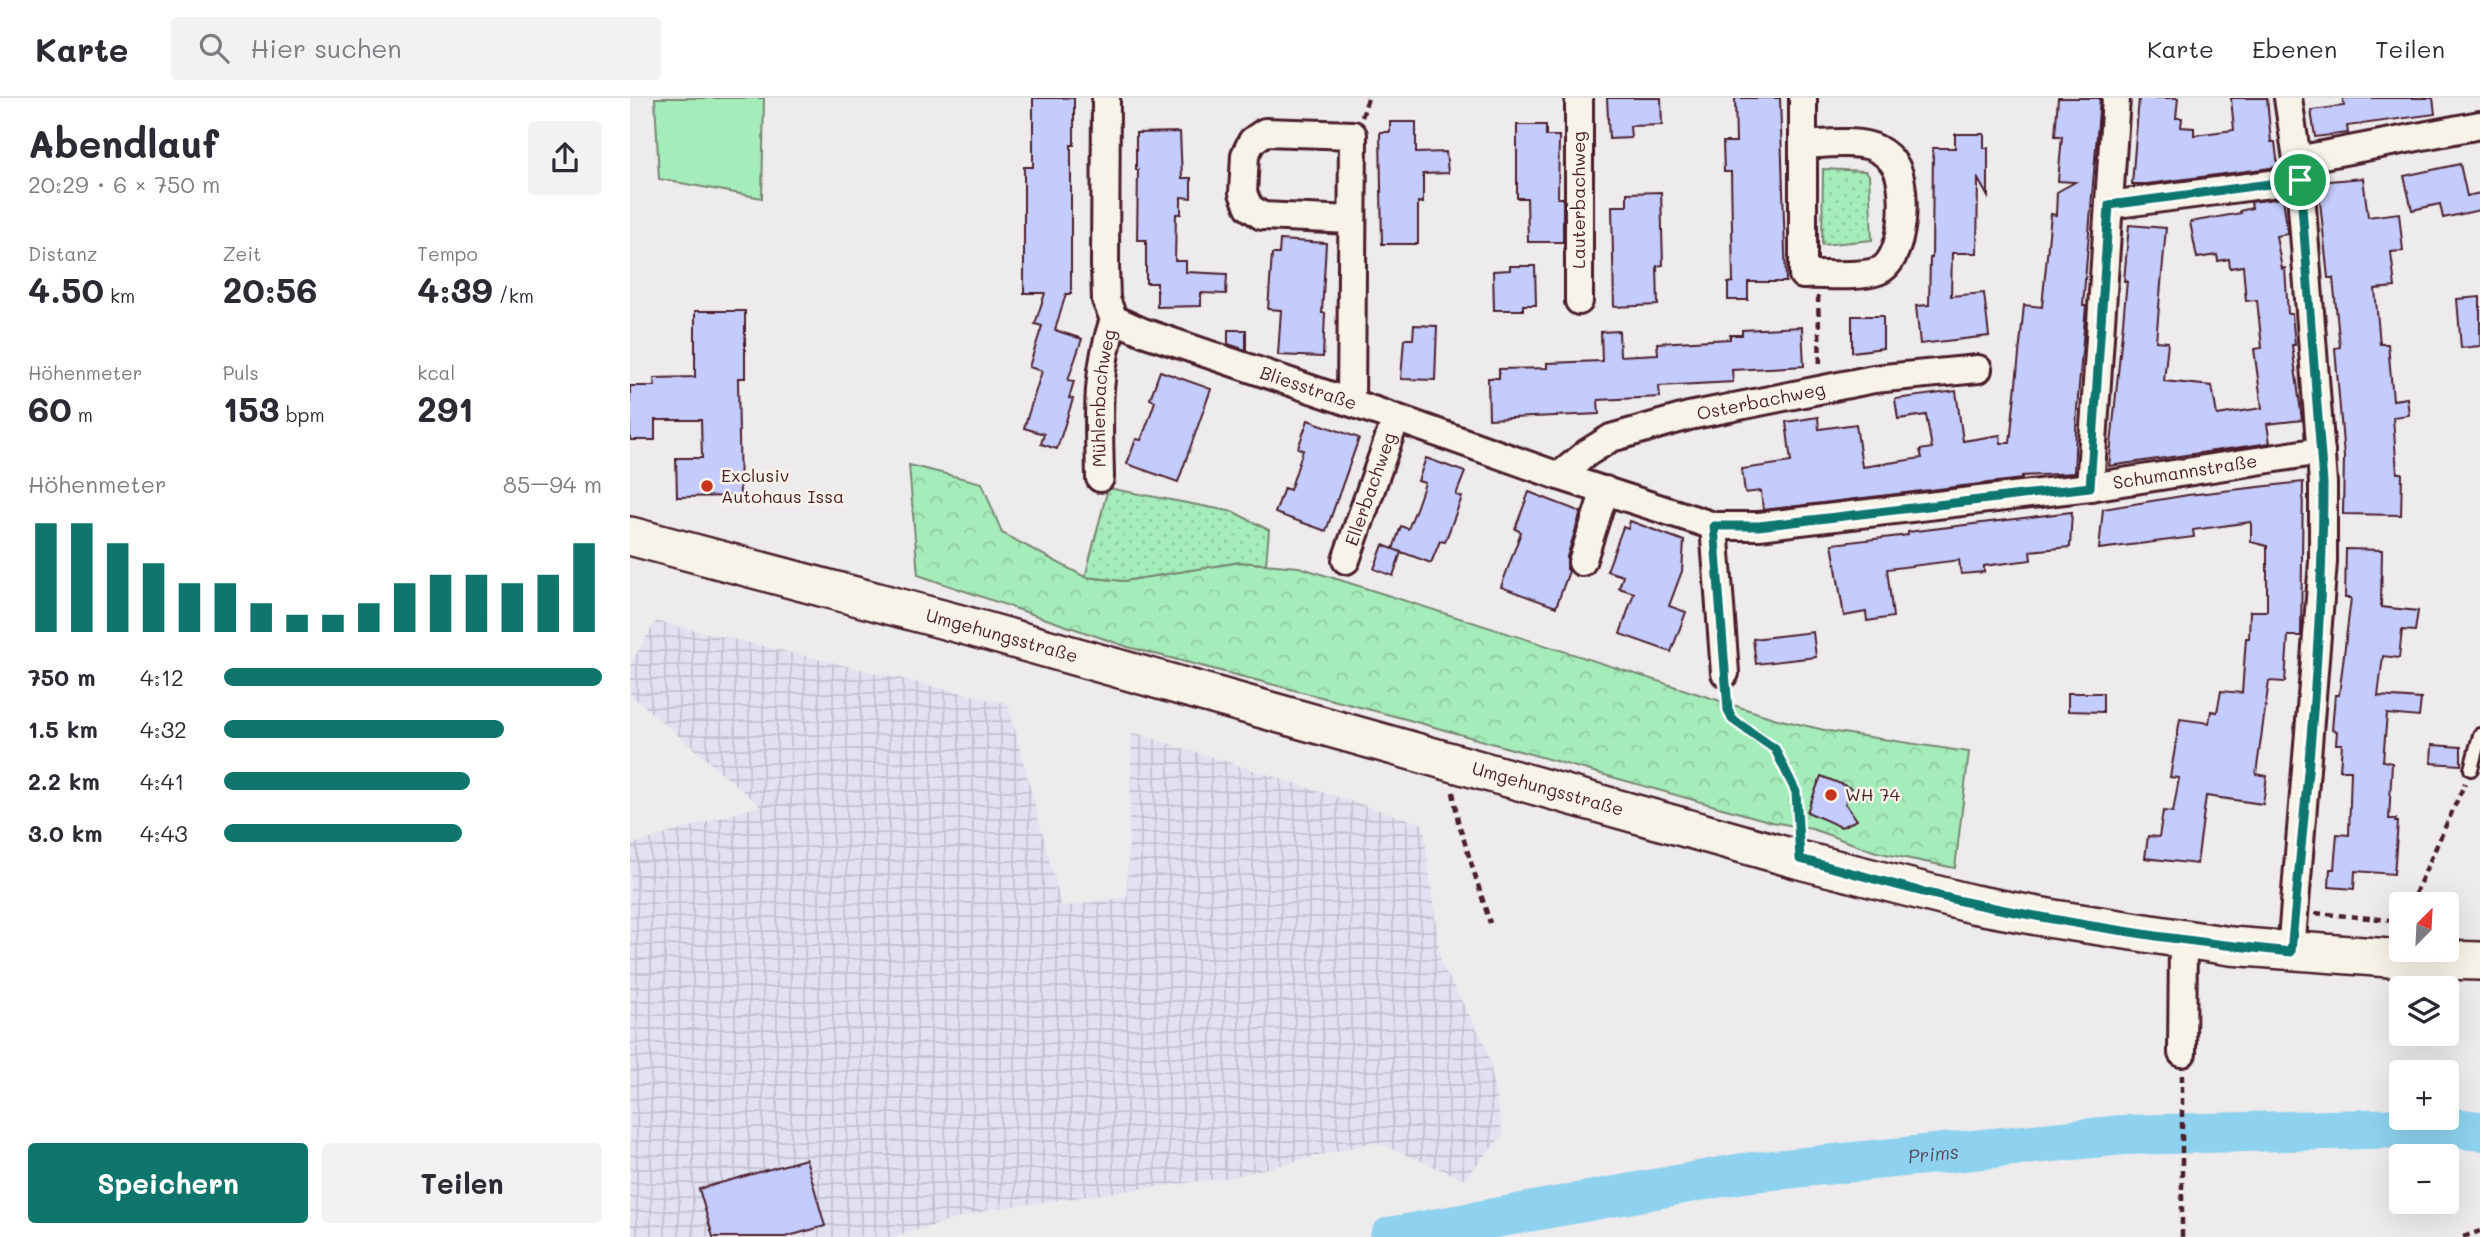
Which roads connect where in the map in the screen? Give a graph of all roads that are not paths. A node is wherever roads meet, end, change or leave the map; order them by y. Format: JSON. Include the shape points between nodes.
{"nodes":[{"id":1,"x":1107,"y":98,"type":"edge"},
{"id":2,"x":1579,"y":98,"type":"edge"},
{"id":3,"x":1803,"y":98,"type":"edge"},
{"id":4,"x":2116,"y":98,"type":"edge"},
{"id":5,"x":2288,"y":98,"type":"edge"},
{"id":6,"x":2480,"y":125,"type":"edge"},
{"id":7,"x":1803,"y":145,"type":"junction"},
{"id":8,"x":2298,"y":170,"type":"junction"},
{"id":9,"x":2109,"y":205,"type":"junction"},
{"id":10,"x":1352,"y":220,"type":"junction"},
{"id":11,"x":1579,"y":301,"type":"dead end"},
{"id":12,"x":1114,"y":319,"type":"junction"},
{"id":13,"x":1979,"y":369,"type":"dead end"},
{"id":14,"x":1351,"y":402,"type":"junction"},
{"id":15,"x":1396,"y":418,"type":"junction"},
{"id":16,"x":2321,"y":451,"type":"junction"},
{"id":17,"x":1559,"y":476,"type":"junction"},
{"id":18,"x":1100,"y":478,"type":"dead end"},
{"id":19,"x":2090,"y":487,"type":"junction"},
{"id":20,"x":1605,"y":490,"type":"junction"},
{"id":21,"x":1714,"y":526,"type":"junction"},
{"id":22,"x":630,"y":536,"type":"edge"},
{"id":23,"x":1346,"y":559,"type":"dead end"},
{"id":24,"x":1582,"y":562,"type":"dead end"},
{"id":25,"x":1725,"y":673,"type":"road end"},
{"id":26,"x":2480,"y":735,"type":"edge"},
{"id":27,"x":2471,"y":769,"type":"road end"},
{"id":28,"x":2183,"y":940,"type":"junction"},
{"id":29,"x":2291,"y":952,"type":"junction"},
{"id":30,"x":2480,"y":961,"type":"edge"},
{"id":31,"x":2182,"y":1053,"type":"road end"}],
"edges":[{"from":1,"to":12,"type":"street","via":[[1105,265],[1107,300]]},
{"from":2,"to":11,"type":"street","name":"Lauterbachweg"},
{"from":3,"to":7,"type":"street"},
{"from":4,"to":9,"type":"street"},
{"from":5,"to":8,"type":"street"},
{"from":6,"to":8,"type":"street"},
{"from":7,"to":7,"type":"street","via":[[1876,148],[1897,169],[1901,234],[1886,267],[1868,273],[1803,275]]},
{"from":8,"to":9,"type":"street"},
{"from":8,"to":16,"type":"street"},
{"from":9,"to":19,"type":"street"},
{"from":10,"to":10,"type":"street","via":[[1353,135],[1265,132],[1252,141],[1245,155],[1243,193],[1249,207],[1262,216]]},
{"from":10,"to":14,"type":"street"},
{"from":12,"to":14,"type":"street","name":"Bliesstraße"},
{"from":12,"to":18,"type":"street","name":"Mühlenbachweg","via":[[1100,375]]},
{"from":13,"to":17,"type":"street","name":"Osterbachweg","via":[[1821,388],[1638,429],[1611,438]]},
{"from":14,"to":15,"type":"street","name":"Bliesstraße"},
{"from":15,"to":17,"type":"street","name":"Bliesstraße"},
{"from":15,"to":23,"type":"street","name":"Ellerbachweg"},
{"from":16,"to":19,"type":"street","name":"Schumannstraße"},
{"from":16,"to":29,"type":"street","via":[[2323,562]]},
{"from":17,"to":20,"type":"street","name":"Bliesstraße"},
{"from":19,"to":21,"type":"street","name":"Schumannstraße","via":[[1759,526]]},
{"from":20,"to":21,"type":"street","name":"Bliesstraße"},
{"from":20,"to":24,"type":"street"},
{"from":21,"to":25,"type":"street"},
{"from":22,"to":28,"type":"main road","name":"Umgehungsstraße","via":[[1800,859],[1973,904]]},
{"from":26,"to":27,"type":"lane"},
{"from":28,"to":29,"type":"main road","name":"Umgehungsstraße"},
{"from":28,"to":31,"type":"street"},
{"from":29,"to":30,"type":"main road","name":"Umgehungsstraße"}]}
